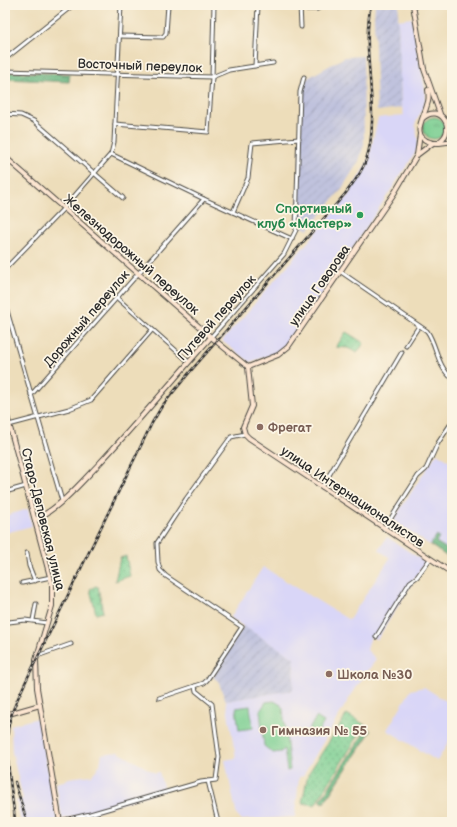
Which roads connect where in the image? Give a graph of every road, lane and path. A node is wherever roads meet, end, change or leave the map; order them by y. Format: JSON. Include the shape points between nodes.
{"nodes":[{"id":1,"x":73,"y":5,"type":"edge"},
{"id":2,"x":121,"y":5,"type":"edge"},
{"id":3,"x":168,"y":5,"type":"edge"},
{"id":4,"x":214,"y":5,"type":"edge"},
{"id":5,"x":258,"y":5,"type":"edge"},
{"id":6,"x":300,"y":5,"type":"edge"},
{"id":7,"x":325,"y":5,"type":"edge"},
{"id":8,"x":413,"y":5,"type":"edge"},
{"id":9,"x":300,"y":10,"type":"junction"},
{"id":10,"x":301,"y":27,"type":"dead end"},
{"id":11,"x":120,"y":36,"type":"junction"},
{"id":12,"x":5,"y":59,"type":"edge"},
{"id":13,"x":273,"y":63,"type":"dead end"},
{"id":14,"x":255,"y":66,"type":"junction"},
{"id":15,"x":5,"y":71,"type":"edge"},
{"id":16,"x":117,"y":75,"type":"junction"},
{"id":17,"x":212,"y":77,"type":"junction"},
{"id":18,"x":304,"y":77,"type":"dead end"},
{"id":19,"x":428,"y":83,"type":"junction"},
{"id":20,"x":452,"y":109,"type":"edge"},
{"id":21,"x":5,"y":114,"type":"edge"},
{"id":22,"x":440,"y":114,"type":"junction"},
{"id":23,"x":421,"y":119,"type":"junction"},
{"id":24,"x":115,"y":124,"type":"junction"},
{"id":25,"x":448,"y":124,"type":"junction"},
{"id":26,"x":420,"y":134,"type":"junction"},
{"id":27,"x":452,"y":134,"type":"edge"},
{"id":28,"x":299,"y":139,"type":"junction"},
{"id":29,"x":452,"y":142,"type":"edge"},
{"id":30,"x":435,"y":143,"type":"junction"},
{"id":31,"x":112,"y":154,"type":"junction"},
{"id":32,"x":417,"y":155,"type":"junction"},
{"id":33,"x":5,"y":157,"type":"edge"},
{"id":34,"x":93,"y":174,"type":"junction"},
{"id":35,"x":123,"y":198,"type":"dead end"},
{"id":36,"x":204,"y":199,"type":"junction"},
{"id":37,"x":64,"y":208,"type":"junction"},
{"id":38,"x":233,"y":212,"type":"junction"},
{"id":39,"x":292,"y":239,"type":"junction"},
{"id":40,"x":5,"y":270,"type":"edge"},
{"id":41,"x":341,"y":272,"type":"junction"},
{"id":42,"x":138,"y":274,"type":"junction"},
{"id":43,"x":117,"y":298,"type":"junction"},
{"id":44,"x":5,"y":304,"type":"edge"},
{"id":45,"x":419,"y":326,"type":"junction"},
{"id":46,"x":152,"y":330,"type":"junction"},
{"id":47,"x":211,"y":337,"type":"junction"},
{"id":48,"x":406,"y":346,"type":"dead end"},
{"id":49,"x":402,"y":352,"type":"dead end"},
{"id":50,"x":189,"y":362,"type":"junction"},
{"id":51,"x":248,"y":367,"type":"junction"},
{"id":52,"x":452,"y":378,"type":"edge"},
{"id":53,"x":31,"y":395,"type":"junction"},
{"id":54,"x":5,"y":409,"type":"edge"},
{"id":55,"x":38,"y":417,"type":"junction"},
{"id":56,"x":452,"y":422,"type":"edge"},
{"id":57,"x":7,"y":425,"type":"edge"},
{"id":58,"x":244,"y":434,"type":"junction"},
{"id":59,"x":26,"y":486,"type":"junction"},
{"id":60,"x":322,"y":487,"type":"junction"},
{"id":61,"x":5,"y":492,"type":"edge"},
{"id":62,"x":62,"y":501,"type":"junction"},
{"id":63,"x":35,"y":520,"type":"junction"},
{"id":64,"x":384,"y":529,"type":"junction"},
{"id":65,"x":27,"y":553,"type":"dead end"},
{"id":66,"x":430,"y":559,"type":"junction"},
{"id":67,"x":452,"y":573,"type":"edge"},
{"id":68,"x":50,"y":577,"type":"junction"},
{"id":69,"x":35,"y":581,"type":"junction"},
{"id":70,"x":22,"y":583,"type":"dead end"},
{"id":71,"x":36,"y":604,"type":"dead end"},
{"id":72,"x":33,"y":620,"type":"junction"},
{"id":73,"x":9,"y":622,"type":"dead end"},
{"id":74,"x":47,"y":623,"type":"junction"},
{"id":75,"x":376,"y":637,"type":"dead end"},
{"id":76,"x":71,"y":644,"type":"dead end"},
{"id":77,"x":37,"y":656,"type":"junction"},
{"id":78,"x":194,"y":686,"type":"junction"},
{"id":79,"x":159,"y":698,"type":"dead end"},
{"id":80,"x":40,"y":705,"type":"junction"},
{"id":81,"x":5,"y":715,"type":"edge"},
{"id":82,"x":208,"y":781,"type":"junction"},
{"id":83,"x":60,"y":822,"type":"edge"},
{"id":84,"x":218,"y":822,"type":"edge"}],
"edges":[{"from":1,"to":12,"type":"street"},
{"from":2,"to":11,"type":"street"},
{"from":3,"to":11,"type":"street","via":[[166,32],[163,37]]},
{"from":4,"to":17,"type":"street"},
{"from":5,"to":14,"type":"street"},
{"from":6,"to":9,"type":"street"},
{"from":7,"to":9,"type":"street"},
{"from":8,"to":19,"type":"street"},
{"from":9,"to":10,"type":"street"},
{"from":11,"to":16,"type":"street"},
{"from":13,"to":14,"type":"street","name":"Восточный переулок"},
{"from":14,"to":17,"type":"street","name":"Восточный переулок","via":[[229,70]]},
{"from":15,"to":16,"type":"street","name":"Восточный переулок"},
{"from":16,"to":17,"type":"street","name":"Восточный переулок"},
{"from":16,"to":24,"type":"street"},
{"from":17,"to":24,"type":"street","via":[[208,132]]},
{"from":18,"to":28,"type":"street","name":"Путевой переулок","via":[[300,92]]},
{"from":19,"to":22,"type":"street"},
{"from":19,"to":23,"type":"street","via":[[428,101]]},
{"from":20,"to":22,"type":"street"},
{"from":20,"to":25,"type":"street"},
{"from":21,"to":34,"type":"street","via":[[21,115],[34,121]]},
{"from":22,"to":23,"type":"street","via":[[430,113]]},
{"from":22,"to":25,"type":"street"},
{"from":23,"to":26,"type":"street"},
{"from":24,"to":31,"type":"street"},
{"from":25,"to":27,"type":"street"},
{"from":25,"to":30,"type":"street","via":[[446,136]]},
{"from":26,"to":30,"type":"street","via":[[425,140]]},
{"from":26,"to":32,"type":"street","name":"улица Говорова"},
{"from":28,"to":38,"type":"street","via":[[252,143],[248,178]]},
{"from":28,"to":39,"type":"street","name":"Путевой переулок","via":[[296,230]]},
{"from":29,"to":30,"type":"street"},
{"from":30,"to":32,"type":"street","name":"улица Говорова"},
{"from":31,"to":34,"type":"street"},
{"from":31,"to":36,"type":"street"},
{"from":32,"to":41,"type":"street","name":"улица Говорова"},
{"from":33,"to":37,"type":"street","name":"Железнодорожный переулок"},
{"from":34,"to":35,"type":"street"},
{"from":34,"to":37,"type":"street"},
{"from":36,"to":38,"type":"street"},
{"from":36,"to":42,"type":"street","name":"Дорожный переулок"},
{"from":37,"to":40,"type":"street"},
{"from":37,"to":42,"type":"street","name":"Железнодорожный переулок"},
{"from":38,"to":39,"type":"street"},
{"from":39,"to":47,"type":"street","name":"Путевой переулок","via":[[284,254]]},
{"from":41,"to":45,"type":"street"},
{"from":41,"to":51,"type":"street","name":"улица Говорова","via":[[288,347],[278,355]]},
{"from":42,"to":43,"type":"street","name":"Дорожный переулок"},
{"from":42,"to":47,"type":"street","name":"Железнодорожный переулок"},
{"from":43,"to":46,"type":"street"},
{"from":43,"to":53,"type":"street","name":"Дорожный переулок"},
{"from":44,"to":53,"type":"street"},
{"from":45,"to":48,"type":"street"},
{"from":45,"to":52,"type":"street","via":[[427,331],[434,341],[442,365]]},
{"from":46,"to":50,"type":"street"},
{"from":46,"to":55,"type":"street","via":[[91,400]]},
{"from":47,"to":50,"type":"street","name":"Путевой переулок"},
{"from":47,"to":51,"type":"street","name":"Железнодорожный переулок"},
{"from":49,"to":60,"type":"street"},
{"from":50,"to":62,"type":"street","name":"Путевой переулок","via":[[113,449]]},
{"from":51,"to":58,"type":"street","via":[[252,406],[243,427]]},
{"from":53,"to":55,"type":"street"},
{"from":54,"to":57,"type":"street","name":"Старо-Деповская улица"},
{"from":55,"to":57,"type":"street"},
{"from":55,"to":62,"type":"street"},
{"from":56,"to":64,"type":"street","via":[[438,443],[426,469],[418,476]]},
{"from":57,"to":59,"type":"street","name":"Старо-Деповская улица"},
{"from":58,"to":60,"type":"street","name":"улица Интернационалистов"},
{"from":58,"to":78,"type":"street","via":[[231,437],[157,543],[160,570],[166,576],[242,627],[207,680]]},
{"from":59,"to":61,"type":"street"},
{"from":59,"to":63,"type":"street","name":"Старо-Деповская улица"},
{"from":60,"to":64,"type":"street","name":"улица Интернационалистов"},
{"from":62,"to":63,"type":"street","name":"Путевой переулок"},
{"from":63,"to":68,"type":"street","name":"Старо-Деповская улица"},
{"from":64,"to":66,"type":"street","name":"улица Интернационалистов"},
{"from":65,"to":69,"type":"street"},
{"from":66,"to":67,"type":"street","name":"улица Интернационалистов"},
{"from":66,"to":75,"type":"street","via":[[417,577],[410,582]]},
{"from":68,"to":69,"type":"street"},
{"from":68,"to":74,"type":"street","name":"Старо-Деповская улица","via":[[53,601]]},
{"from":69,"to":70,"type":"street"},
{"from":71,"to":72,"type":"street"},
{"from":72,"to":73,"type":"street"},
{"from":72,"to":74,"type":"street"},
{"from":74,"to":77,"type":"street","name":"Старо-Деповская улица"},
{"from":76,"to":77,"type":"street"},
{"from":77,"to":80,"type":"street","name":"Старо-Деповская улица"},
{"from":78,"to":79,"type":"street"},
{"from":78,"to":82,"type":"street","via":[[196,691],[212,704],[219,757],[216,780]]},
{"from":80,"to":81,"type":"street"},
{"from":80,"to":83,"type":"street","name":"Старо-Деповская улица"},
{"from":82,"to":83,"type":"street"},
{"from":82,"to":84,"type":"street"}]}
